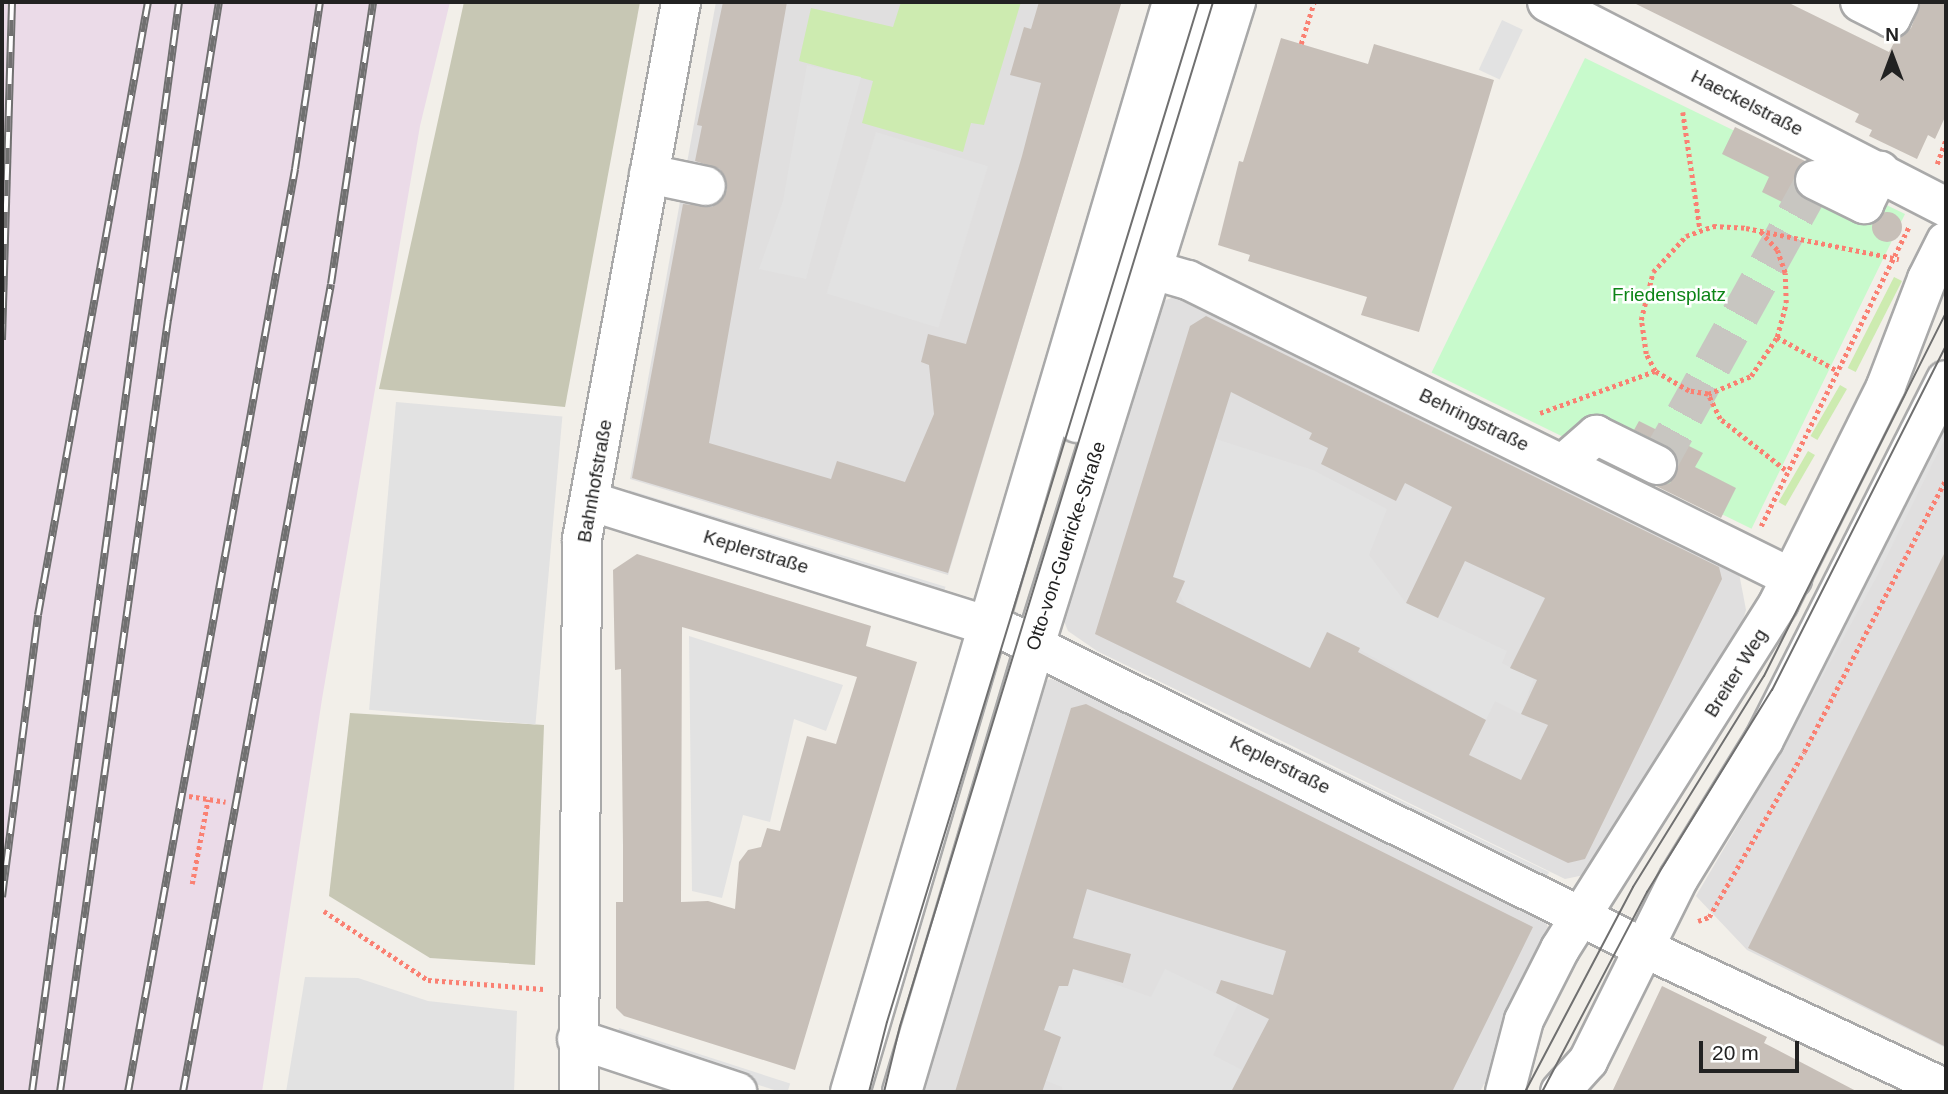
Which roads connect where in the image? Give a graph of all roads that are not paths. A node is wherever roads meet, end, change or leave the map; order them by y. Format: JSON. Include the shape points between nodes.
{"nodes":[{"id":1,"x":681,"y":2,"type":"edge"},
{"id":2,"x":1172,"y":2,"type":"edge"},
{"id":3,"x":1206,"y":2,"type":"edge"},
{"id":4,"x":1236,"y":2,"type":"edge"},
{"id":5,"x":1549,"y":2,"type":"edge"},
{"id":6,"x":1860,"y":2,"type":"edge"},
{"id":7,"x":1899,"y":2,"type":"edge"},
{"id":8,"x":1880,"y":171,"type":"junction"},
{"id":9,"x":649,"y":174,"type":"junction"},
{"id":10,"x":1815,"y":180,"type":"dead end"},
{"id":11,"x":706,"y":186,"type":"dead end"},
{"id":12,"x":1936,"y":201,"type":"edge"},
{"id":13,"x":1946,"y":241,"type":"edge"},
{"id":14,"x":1153,"y":270,"type":"junction"},
{"id":15,"x":1946,"y":380,"type":"edge"},
{"id":16,"x":1564,"y":463,"type":"junction"},
{"id":17,"x":1657,"y":465,"type":"dead end"},
{"id":18,"x":590,"y":501,"type":"junction"},
{"id":19,"x":1792,"y":578,"type":"junction"},
{"id":20,"x":1012,"y":635,"type":"junction"},
{"id":21,"x":1581,"y":915,"type":"junction"},
{"id":22,"x":1644,"y":948,"type":"junction"},
{"id":23,"x":577,"y":1039,"type":"junction"},
{"id":24,"x":1946,"y":1089,"type":"edge"},
{"id":25,"x":579,"y":1092,"type":"edge"},
{"id":26,"x":737,"y":1092,"type":"edge"},
{"id":27,"x":850,"y":1092,"type":"edge"},
{"id":28,"x":877,"y":1092,"type":"edge"},
{"id":29,"x":902,"y":1092,"type":"edge"},
{"id":30,"x":1505,"y":1092,"type":"edge"},
{"id":31,"x":1560,"y":1092,"type":"edge"}],
"edges":[{"from":1,"to":9,"type":"street","name":"Bahnhofstraße"},
{"from":2,"to":20,"type":"street","name":"Otto-von-Guericke-Straße"},
{"from":3,"to":20,"type":"street"},
{"from":4,"to":14,"type":"street","name":"Otto-von-Guericke-Straße"},
{"from":5,"to":8,"type":"street","name":"Haeckelstraße"},
{"from":6,"to":7,"type":"street","via":[[1891,18]]},
{"from":8,"to":10,"type":"street","via":[[1864,204]]},
{"from":8,"to":12,"type":"street","name":"Haeckelstraße"},
{"from":9,"to":11,"type":"street"},
{"from":9,"to":18,"type":"street","name":"Bahnhofstraße"},
{"from":13,"to":19,"type":"street","name":"Breiter Weg","via":[[1886,386]]},
{"from":14,"to":16,"type":"street","name":"Behringstraße","via":[[1188,280]]},
{"from":14,"to":20,"type":"street","name":"Otto-von-Guericke-Straße"},
{"from":15,"to":22,"type":"street","via":[[1764,740],[1679,878]]},
{"from":16,"to":17,"type":"street","via":[[1596,435]]},
{"from":16,"to":19,"type":"street","name":"Behringstraße"},
{"from":18,"to":20,"type":"street","name":"Keplerstraße"},
{"from":18,"to":23,"type":"street","name":"Bahnhofstraße","via":[[582,539]]},
{"from":19,"to":21,"type":"street","name":"Breiter Weg","via":[[1770,620]]},
{"from":20,"to":21,"type":"street","name":"Keplerstraße"},
{"from":20,"to":27,"type":"street","name":"Otto-von-Guericke-Straße"},
{"from":20,"to":28,"type":"street"},
{"from":20,"to":29,"type":"street","name":"Otto-von-Guericke-Straße"},
{"from":21,"to":22,"type":"street","name":"Keplerstraße"},
{"from":21,"to":30,"type":"street","name":"Breiter Weg","via":[[1530,1006]]},
{"from":22,"to":24,"type":"street","name":"Keplerstraße"},
{"from":22,"to":31,"type":"street","via":[[1588,1061]]},
{"from":23,"to":25,"type":"street","name":"Bahnhofstraße"},
{"from":23,"to":26,"type":"street"}]}
